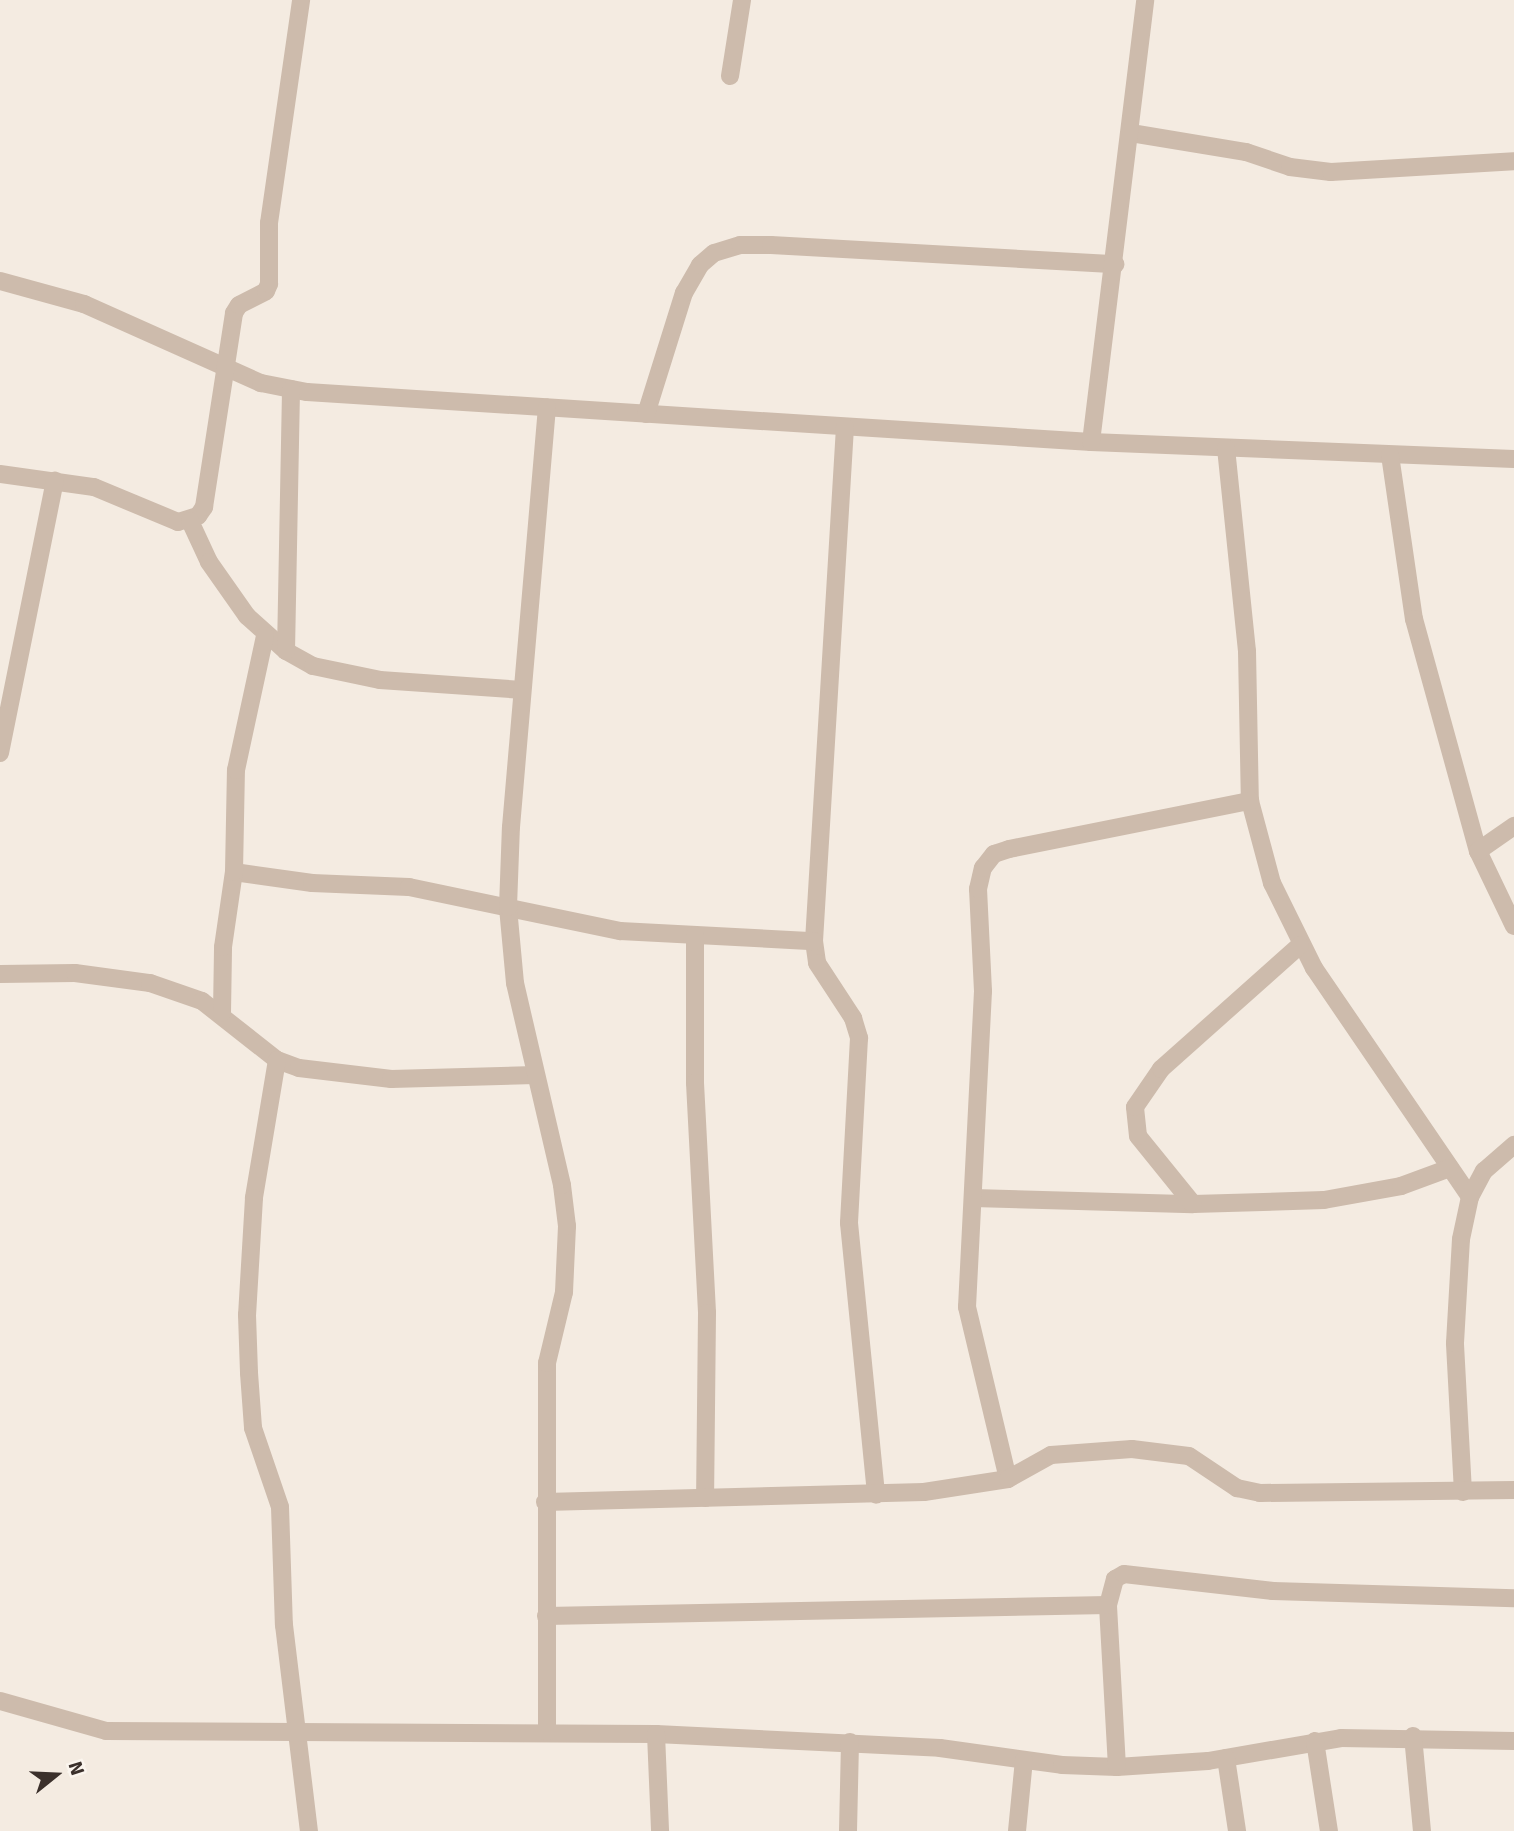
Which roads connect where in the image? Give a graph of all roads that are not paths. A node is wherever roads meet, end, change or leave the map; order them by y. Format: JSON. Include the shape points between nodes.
{"nodes":[{"id":1,"x":301,"y":0,"type":"edge"},
{"id":2,"x":742,"y":0,"type":"edge"},
{"id":3,"x":1145,"y":0,"type":"edge"},
{"id":4,"x":730,"y":76,"type":"dead end"},
{"id":5,"x":1131,"y":133,"type":"junction"},
{"id":6,"x":1514,"y":160,"type":"edge"},
{"id":7,"x":1115,"y":264,"type":"junction"},
{"id":8,"x":0,"y":281,"type":"edge"},
{"id":9,"x":223,"y":366,"type":"junction"},
{"id":10,"x":291,"y":389,"type":"junction"},
{"id":11,"x":547,"y":408,"type":"junction"},
{"id":12,"x":646,"y":414,"type":"junction"},
{"id":13,"x":845,"y":427,"type":"junction"},
{"id":14,"x":1091,"y":442,"type":"junction"},
{"id":15,"x":1226,"y":448,"type":"junction"},
{"id":16,"x":1390,"y":455,"type":"junction"},
{"id":17,"x":1514,"y":459,"type":"edge"},
{"id":18,"x":0,"y":474,"type":"edge"},
{"id":19,"x":55,"y":480,"type":"junction"},
{"id":20,"x":190,"y":521,"type":"junction"},
{"id":21,"x":265,"y":636,"type":"junction"},
{"id":22,"x":285,"y":651,"type":"junction"},
{"id":23,"x":522,"y":690,"type":"junction"},
{"id":24,"x":0,"y":754,"type":"edge"},
{"id":25,"x":1250,"y":801,"type":"junction"},
{"id":26,"x":1514,"y":826,"type":"edge"},
{"id":27,"x":1478,"y":851,"type":"junction"},
{"id":28,"x":234,"y":872,"type":"junction"},
{"id":29,"x":508,"y":906,"type":"junction"},
{"id":30,"x":1514,"y":926,"type":"edge"},
{"id":31,"x":695,"y":935,"type":"junction"},
{"id":32,"x":814,"y":941,"type":"junction"},
{"id":33,"x":1300,"y":945,"type":"junction"},
{"id":34,"x":0,"y":974,"type":"edge"},
{"id":35,"x":222,"y":1013,"type":"junction"},
{"id":36,"x":277,"y":1060,"type":"junction"},
{"id":37,"x":535,"y":1075,"type":"junction"},
{"id":38,"x":1511,"y":1152,"type":"edge"},
{"id":39,"x":1450,"y":1168,"type":"junction"},
{"id":40,"x":1470,"y":1197,"type":"junction"},
{"id":41,"x":972,"y":1198,"type":"junction"},
{"id":42,"x":1193,"y":1204,"type":"junction"},
{"id":43,"x":1007,"y":1479,"type":"junction"},
{"id":44,"x":1514,"y":1490,"type":"edge"},
{"id":45,"x":1463,"y":1492,"type":"junction"},
{"id":46,"x":876,"y":1495,"type":"junction"},
{"id":47,"x":705,"y":1498,"type":"junction"},
{"id":48,"x":545,"y":1502,"type":"junction"},
{"id":49,"x":1514,"y":1598,"type":"edge"},
{"id":50,"x":1108,"y":1605,"type":"junction"},
{"id":51,"x":546,"y":1616,"type":"junction"},
{"id":52,"x":0,"y":1702,"type":"edge"},
{"id":53,"x":295,"y":1731,"type":"junction"},
{"id":54,"x":547,"y":1732,"type":"junction"},
{"id":55,"x":656,"y":1734,"type":"junction"},
{"id":56,"x":1413,"y":1736,"type":"junction"},
{"id":57,"x":1315,"y":1741,"type":"junction"},
{"id":58,"x":1514,"y":1741,"type":"edge"},
{"id":59,"x":850,"y":1742,"type":"junction"},
{"id":60,"x":1226,"y":1758,"type":"junction"},
{"id":61,"x":1024,"y":1760,"type":"junction"},
{"id":62,"x":1118,"y":1767,"type":"junction"},
{"id":63,"x":309,"y":1831,"type":"edge"},
{"id":64,"x":660,"y":1831,"type":"edge"},
{"id":65,"x":848,"y":1831,"type":"edge"},
{"id":66,"x":1017,"y":1831,"type":"edge"},
{"id":67,"x":1237,"y":1831,"type":"edge"},
{"id":68,"x":1329,"y":1831,"type":"edge"},
{"id":69,"x":1422,"y":1831,"type":"edge"}],
"edges":[{"from":1,"to":9,"type":"street","via":[[271,211],[269,284],[234,313]]},
{"from":2,"to":4,"type":"street"},
{"from":3,"to":5,"type":"street"},
{"from":5,"to":6,"type":"street","via":[[1247,152],[1290,167],[1331,172]]},
{"from":5,"to":7,"type":"street"},
{"from":7,"to":12,"type":"street","via":[[771,245],[740,245],[714,253],[700,265],[684,293]]},
{"from":7,"to":14,"type":"street"},
{"from":8,"to":9,"type":"street","via":[[85,304]]},
{"from":9,"to":10,"type":"street","via":[[261,383]]},
{"from":9,"to":20,"type":"street","via":[[204,507]]},
{"from":10,"to":11,"type":"street"},
{"from":10,"to":22,"type":"street"},
{"from":11,"to":12,"type":"street"},
{"from":11,"to":23,"type":"street"},
{"from":12,"to":13,"type":"street"},
{"from":13,"to":14,"type":"street"},
{"from":13,"to":32,"type":"street"},
{"from":14,"to":15,"type":"street"},
{"from":15,"to":16,"type":"street"},
{"from":15,"to":25,"type":"street","via":[[1247,651]]},
{"from":16,"to":17,"type":"street"},
{"from":16,"to":27,"type":"street","via":[[1414,619]]},
{"from":18,"to":19,"type":"street"},
{"from":19,"to":20,"type":"street","via":[[94,487],[162,518]]},
{"from":19,"to":24,"type":"street"},
{"from":20,"to":21,"type":"street","via":[[228,592]]},
{"from":21,"to":22,"type":"street"},
{"from":21,"to":28,"type":"street","via":[[236,770]]},
{"from":22,"to":23,"type":"street","via":[[341,674]]},
{"from":23,"to":29,"type":"street"},
{"from":25,"to":33,"type":"street","via":[[1272,883]]},
{"from":25,"to":41,"type":"street","via":[[1009,849],[994,854],[983,868],[978,889],[983,991]]},
{"from":26,"to":27,"type":"street"},
{"from":27,"to":30,"type":"street"},
{"from":28,"to":29,"type":"street","via":[[312,883],[409,887]]},
{"from":28,"to":35,"type":"street","via":[[223,947]]},
{"from":29,"to":31,"type":"street","via":[[620,931]]},
{"from":29,"to":37,"type":"street","via":[[515,983]]},
{"from":31,"to":32,"type":"street"},
{"from":31,"to":47,"type":"street","via":[[695,1083],[706,1302]]},
{"from":32,"to":46,"type":"street","via":[[817,964],[853,1017],[859,1038],[849,1223]]},
{"from":33,"to":39,"type":"street"},
{"from":33,"to":42,"type":"street","via":[[1161,1069],[1135,1107],[1138,1136]]},
{"from":34,"to":35,"type":"street","via":[[75,973],[150,983],[186,994]]},
{"from":35,"to":36,"type":"street"},
{"from":36,"to":37,"type":"street","via":[[355,1077],[446,1080]]},
{"from":36,"to":53,"type":"street","via":[[260,1146],[247,1315],[253,1428],[280,1507],[280,1565]]},
{"from":37,"to":48,"type":"street","via":[[562,1185],[569,1259],[547,1363]]},
{"from":38,"to":40,"type":"street","via":[[1484,1171]]},
{"from":39,"to":40,"type":"street"},
{"from":39,"to":42,"type":"street","via":[[1366,1195]]},
{"from":40,"to":45,"type":"street","via":[[1461,1239],[1455,1343]]},
{"from":41,"to":42,"type":"street"},
{"from":41,"to":43,"type":"street","via":[[967,1307]]},
{"from":43,"to":45,"type":"street","via":[[1051,1455],[1132,1448],[1189,1456],[1237,1488],[1259,1493]]},
{"from":43,"to":46,"type":"street","via":[[962,1489]]},
{"from":44,"to":45,"type":"street"},
{"from":46,"to":47,"type":"street"},
{"from":47,"to":48,"type":"street"},
{"from":48,"to":51,"type":"street"},
{"from":49,"to":50,"type":"street","via":[[1273,1591],[1137,1573],[1115,1579]]},
{"from":50,"to":51,"type":"street"},
{"from":50,"to":62,"type":"street"},
{"from":51,"to":54,"type":"street"},
{"from":52,"to":53,"type":"street","via":[[106,1731],[169,1735]]},
{"from":53,"to":54,"type":"street"},
{"from":53,"to":63,"type":"street"},
{"from":54,"to":55,"type":"street"},
{"from":55,"to":59,"type":"street"},
{"from":55,"to":64,"type":"street"},
{"from":56,"to":57,"type":"street"},
{"from":56,"to":58,"type":"street"},
{"from":56,"to":69,"type":"street"},
{"from":57,"to":60,"type":"street"},
{"from":57,"to":68,"type":"street"},
{"from":59,"to":61,"type":"street"},
{"from":59,"to":65,"type":"street"},
{"from":60,"to":62,"type":"street"},
{"from":60,"to":67,"type":"street"},
{"from":61,"to":62,"type":"street"},
{"from":61,"to":66,"type":"street"}]}
